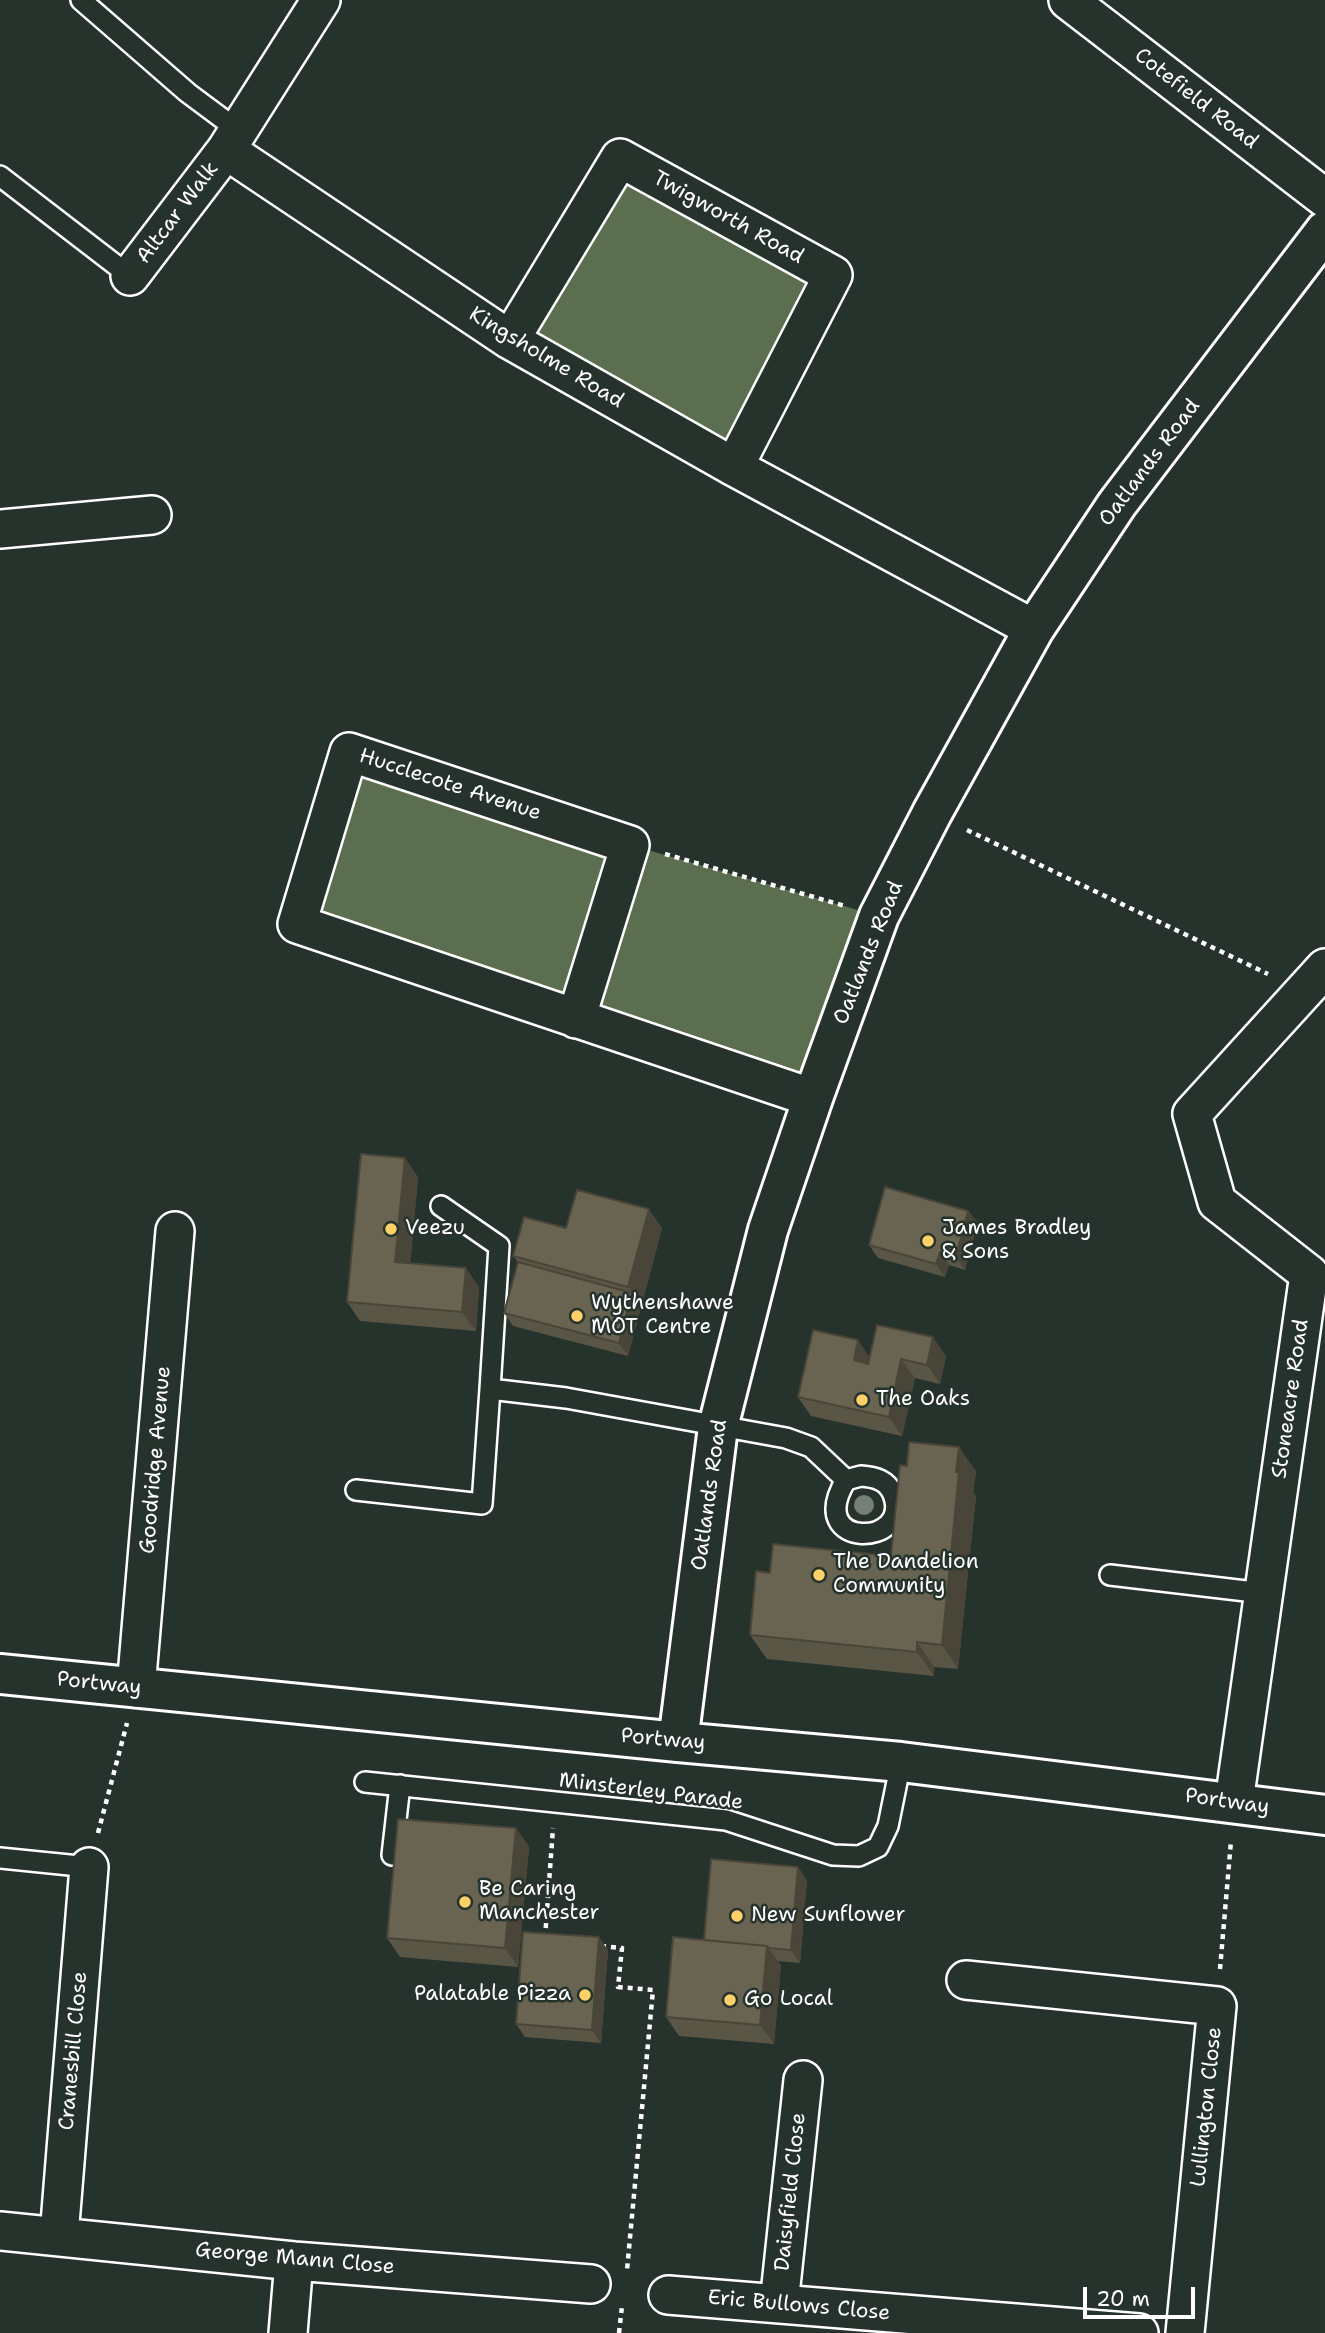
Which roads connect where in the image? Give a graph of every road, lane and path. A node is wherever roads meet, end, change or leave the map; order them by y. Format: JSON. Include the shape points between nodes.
{"nodes":[{"id":1,"x":81,"y":0,"type":"edge"},
{"id":2,"x":321,"y":0,"type":"edge"},
{"id":3,"x":1068,"y":0,"type":"edge"},
{"id":4,"x":232,"y":141,"type":"junction"},
{"id":5,"x":0,"y":177,"type":"edge"},
{"id":6,"x":1325,"y":198,"type":"edge"},
{"id":7,"x":1325,"y":231,"type":"edge"},
{"id":8,"x":130,"y":276,"type":"joint"},
{"id":9,"x":510,"y":340,"type":"junction"},
{"id":10,"x":734,"y":467,"type":"junction"},
{"id":11,"x":152,"y":516,"type":"dead end"},
{"id":12,"x":0,"y":529,"type":"edge"},
{"id":13,"x":1034,"y":629,"type":"junction"},
{"id":14,"x":932,"y":813,"type":"junction"},
{"id":15,"x":630,"y":845,"type":"junction"},
{"id":16,"x":879,"y":916,"type":"junction"},
{"id":17,"x":1314,"y":979,"type":"edge"},
{"id":18,"x":576,"y":1019,"type":"junction"},
{"id":19,"x":813,"y":1098,"type":"junction"},
{"id":20,"x":441,"y":1206,"type":"dead end"},
{"id":21,"x":175,"y":1231,"type":"dead end"},
{"id":22,"x":1317,"y":1276,"type":"edge"},
{"id":23,"x":490,"y":1390,"type":"junction"},
{"id":24,"x":718,"y":1427,"type":"junction"},
{"id":25,"x":846,"y":1480,"type":"dead end"},
{"id":26,"x":356,"y":1490,"type":"dead end"},
{"id":27,"x":1110,"y":1575,"type":"dead end"},
{"id":28,"x":1263,"y":1593,"type":"junction"},
{"id":29,"x":0,"y":1674,"type":"edge"},
{"id":30,"x":136,"y":1688,"type":"junction"},
{"id":31,"x":678,"y":1742,"type":"junction"},
{"id":32,"x":901,"y":1762,"type":"junction"},
{"id":33,"x":365,"y":1782,"type":"dead end"},
{"id":34,"x":400,"y":1786,"type":"junction"},
{"id":35,"x":1234,"y":1802,"type":"junction"},
{"id":36,"x":1325,"y":1815,"type":"edge"},
{"id":37,"x":553,"y":1826,"type":"dead end"},
{"id":38,"x":392,"y":1855,"type":"edge"},
{"id":39,"x":0,"y":1858,"type":"edge"},
{"id":40,"x":89,"y":1867,"type":"junction"},
{"id":41,"x":545,"y":1940,"type":"edge"},
{"id":42,"x":596,"y":1945,"type":"edge"},
{"id":43,"x":966,"y":1980,"type":"dead end"},
{"id":44,"x":1217,"y":2006,"type":"junction"},
{"id":45,"x":803,"y":2080,"type":"dead end"},
{"id":46,"x":0,"y":2231,"type":"edge"},
{"id":47,"x":59,"y":2236,"type":"junction"},
{"id":48,"x":294,"y":2260,"type":"junction"},
{"id":49,"x":613,"y":2288,"type":"junction"},
{"id":50,"x":668,"y":2295,"type":"dead end"},
{"id":51,"x":779,"y":2304,"type":"junction"},
{"id":52,"x":920,"y":2324,"type":"edge"},
{"id":53,"x":288,"y":2333,"type":"edge"},
{"id":54,"x":619,"y":2333,"type":"edge"},
{"id":55,"x":1139,"y":2333,"type":"edge"},
{"id":56,"x":1185,"y":2333,"type":"edge"}],
"edges":[{"from":1,"to":4,"type":"lane","via":[[188,93]]},
{"from":2,"to":4,"type":"street"},
{"from":3,"to":6,"type":"street","name":"Cotefield Road"},
{"from":4,"to":8,"type":"street","name":"Altcar Walk"},
{"from":4,"to":9,"type":"street","name":"Kingsholme Road"},
{"from":5,"to":8,"type":"lane"},
{"from":7,"to":13,"type":"street","name":"Oatlands Road","via":[[1117,504]]},
{"from":9,"to":10,"type":"street","name":"Kingsholme Road"},
{"from":9,"to":10,"type":"street","name":"Twigworth Road","via":[[620,158],[833,275]]},
{"from":10,"to":13,"type":"street","name":"Kingsholme Road"},
{"from":11,"to":12,"type":"street"},
{"from":13,"to":14,"type":"street","name":"Oatlands Road"},
{"from":14,"to":16,"type":"street","name":"Oatlands Road"},
{"from":14,"to":17,"type":"path"},
{"from":15,"to":16,"type":"path"},
{"from":15,"to":18,"type":"street"},
{"from":15,"to":18,"type":"street","name":"Hucclecote Avenue","via":[[349,752],[297,924]]},
{"from":16,"to":19,"type":"street","name":"Oatlands Road"},
{"from":17,"to":22,"type":"street","name":"Stoneacre Road","via":[[1192,1114],[1217,1202]]},
{"from":18,"to":19,"type":"street","name":"Hucclecote Avenue"},
{"from":19,"to":24,"type":"street","name":"Oatlands Road","via":[[768,1230]]},
{"from":20,"to":23,"type":"lane","via":[[499,1246]]},
{"from":21,"to":30,"type":"street","name":"Goodridge Avenue"},
{"from":22,"to":28,"type":"street","name":"Stoneacre Road"},
{"from":23,"to":24,"type":"lane","via":[[566,1398]]},
{"from":23,"to":26,"type":"lane","via":[[482,1504]]},
{"from":24,"to":25,"type":"lane","via":[[786,1438],[811,1447]]},
{"from":24,"to":31,"type":"street","name":"Oatlands Road"},
{"from":27,"to":28,"type":"lane"},
{"from":28,"to":35,"type":"street","name":"Stoneacre Road"},
{"from":29,"to":30,"type":"street","name":"Portway"},
{"from":30,"to":31,"type":"street","name":"Portway"},
{"from":30,"to":40,"type":"path"},
{"from":31,"to":32,"type":"street","name":"Portway"},
{"from":32,"to":34,"type":"lane","name":"Minsterley Parade","via":[[888,1826],[878,1847],[859,1856],[833,1855],[726,1820]]},
{"from":32,"to":35,"type":"street","name":"Portway"},
{"from":33,"to":34,"type":"lane","name":"Minsterley Parade"},
{"from":34,"to":38,"type":"lane"},
{"from":35,"to":36,"type":"street","name":"Portway"},
{"from":35,"to":44,"type":"path"},
{"from":37,"to":41,"type":"path"},
{"from":39,"to":40,"type":"lane"},
{"from":40,"to":47,"type":"street","name":"Cranesbill Close"},
{"from":42,"to":49,"type":"path","via":[[622,1948],[618,1987],[653,1990]]},
{"from":43,"to":44,"type":"street","name":"Lullington Close"},
{"from":44,"to":56,"type":"street","name":"Lullington Close"},
{"from":45,"to":51,"type":"street","name":"Daisyfield Close"},
{"from":46,"to":47,"type":"street","name":"George Mann Close"},
{"from":47,"to":48,"type":"street","name":"George Mann Close"},
{"from":48,"to":49,"type":"street","name":"George Mann Close"},
{"from":48,"to":53,"type":"street"},
{"from":49,"to":54,"type":"path"},
{"from":50,"to":51,"type":"street","name":"Eric Bullows Close"},
{"from":51,"to":52,"type":"street","name":"Eric Bullows Close"},
{"from":52,"to":55,"type":"street","name":"Eric Bullows Close"}]}
